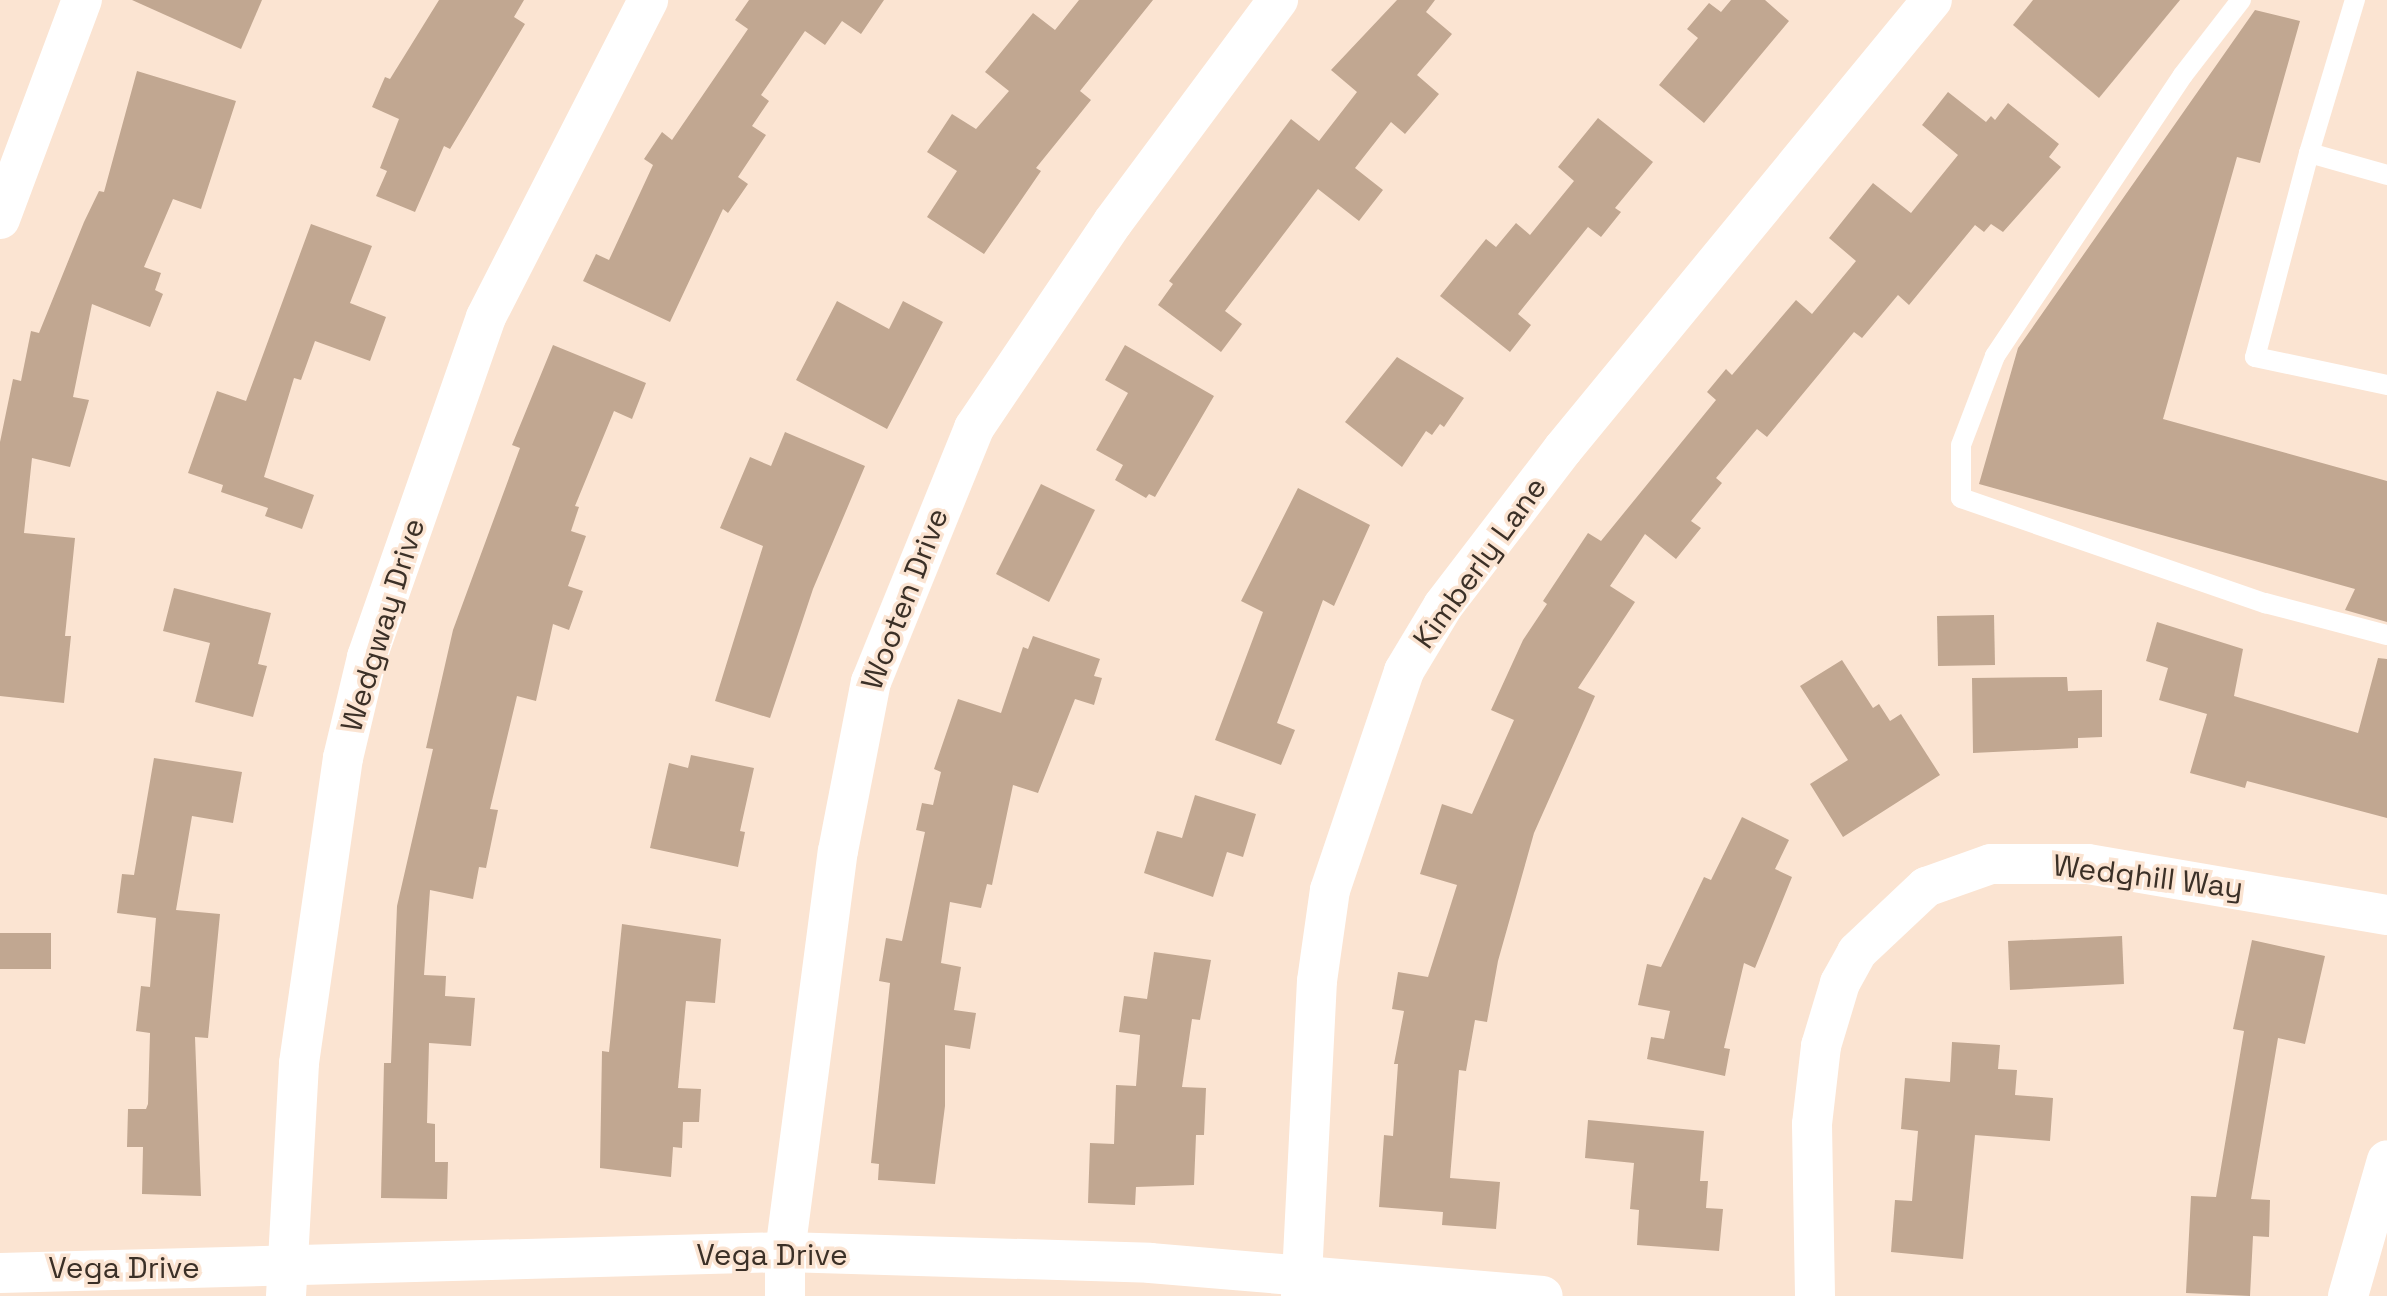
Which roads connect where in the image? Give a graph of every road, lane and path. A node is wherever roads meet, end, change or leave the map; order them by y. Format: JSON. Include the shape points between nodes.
{"nodes":[{"id":1,"x":82,"y":0,"type":"edge"},
{"id":2,"x":648,"y":0,"type":"edge"},
{"id":3,"x":1278,"y":0,"type":"edge"},
{"id":4,"x":1932,"y":0,"type":"edge"},
{"id":5,"x":2241,"y":0,"type":"edge"},
{"id":6,"x":2355,"y":0,"type":"edge"},
{"id":7,"x":2309,"y":153,"type":"junction"},
{"id":8,"x":2387,"y":175,"type":"edge"},
{"id":9,"x":0,"y":219,"type":"edge"},
{"id":10,"x":2387,"y":385,"type":"edge"},
{"id":11,"x":2387,"y":635,"type":"edge"},
{"id":12,"x":2387,"y":915,"type":"edge"},
{"id":13,"x":2387,"y":1160,"type":"edge"},
{"id":14,"x":785,"y":1252,"type":"junction"},
{"id":15,"x":0,"y":1273,"type":"edge"},
{"id":16,"x":286,"y":1282,"type":"edge"},
{"id":17,"x":1302,"y":1285,"type":"edge"},
{"id":18,"x":785,"y":1296,"type":"edge"},
{"id":19,"x":1543,"y":1296,"type":"edge"},
{"id":20,"x":1815,"y":1296,"type":"edge"},
{"id":21,"x":2348,"y":1296,"type":"edge"}],
"edges":[{"from":1,"to":9,"type":"street"},
{"from":2,"to":16,"type":"street","name":"Wedgway Drive","via":[[486,317],[367,657],[343,758],[299,1063]]},
{"from":3,"to":14,"type":"street","name":"Wooten Drive","via":[[1010,369],[974,428],[933,520],[871,682],[853,767]]},
{"from":4,"to":17,"type":"street","name":"Kimberly Lane","via":[[1563,449],[1443,606],[1404,671],[1330,890],[1317,981]]},
{"from":5,"to":11,"type":"lane","via":[[2183,75],[1995,356],[1961,445],[1961,498],[2265,603]]},
{"from":6,"to":7,"type":"lane"},
{"from":7,"to":8,"type":"lane"},
{"from":7,"to":10,"type":"lane","via":[[2255,357]]},
{"from":12,"to":20,"type":"street","name":"Wedghill Way","via":[[2088,864],[1991,864],[1926,887],[1857,952],[1840,983],[1821,1046],[1812,1124]]},
{"from":13,"to":21,"type":"street"},
{"from":14,"to":16,"type":"street","name":"Vega Drive"},
{"from":14,"to":17,"type":"street","name":"Vega Drive","via":[[1150,1263]]},
{"from":14,"to":18,"type":"street","name":"Wooten Drive"},
{"from":15,"to":16,"type":"street","name":"Vega Drive","via":[[43,1268]]},
{"from":17,"to":19,"type":"street","name":"Vega Drive"}]}
